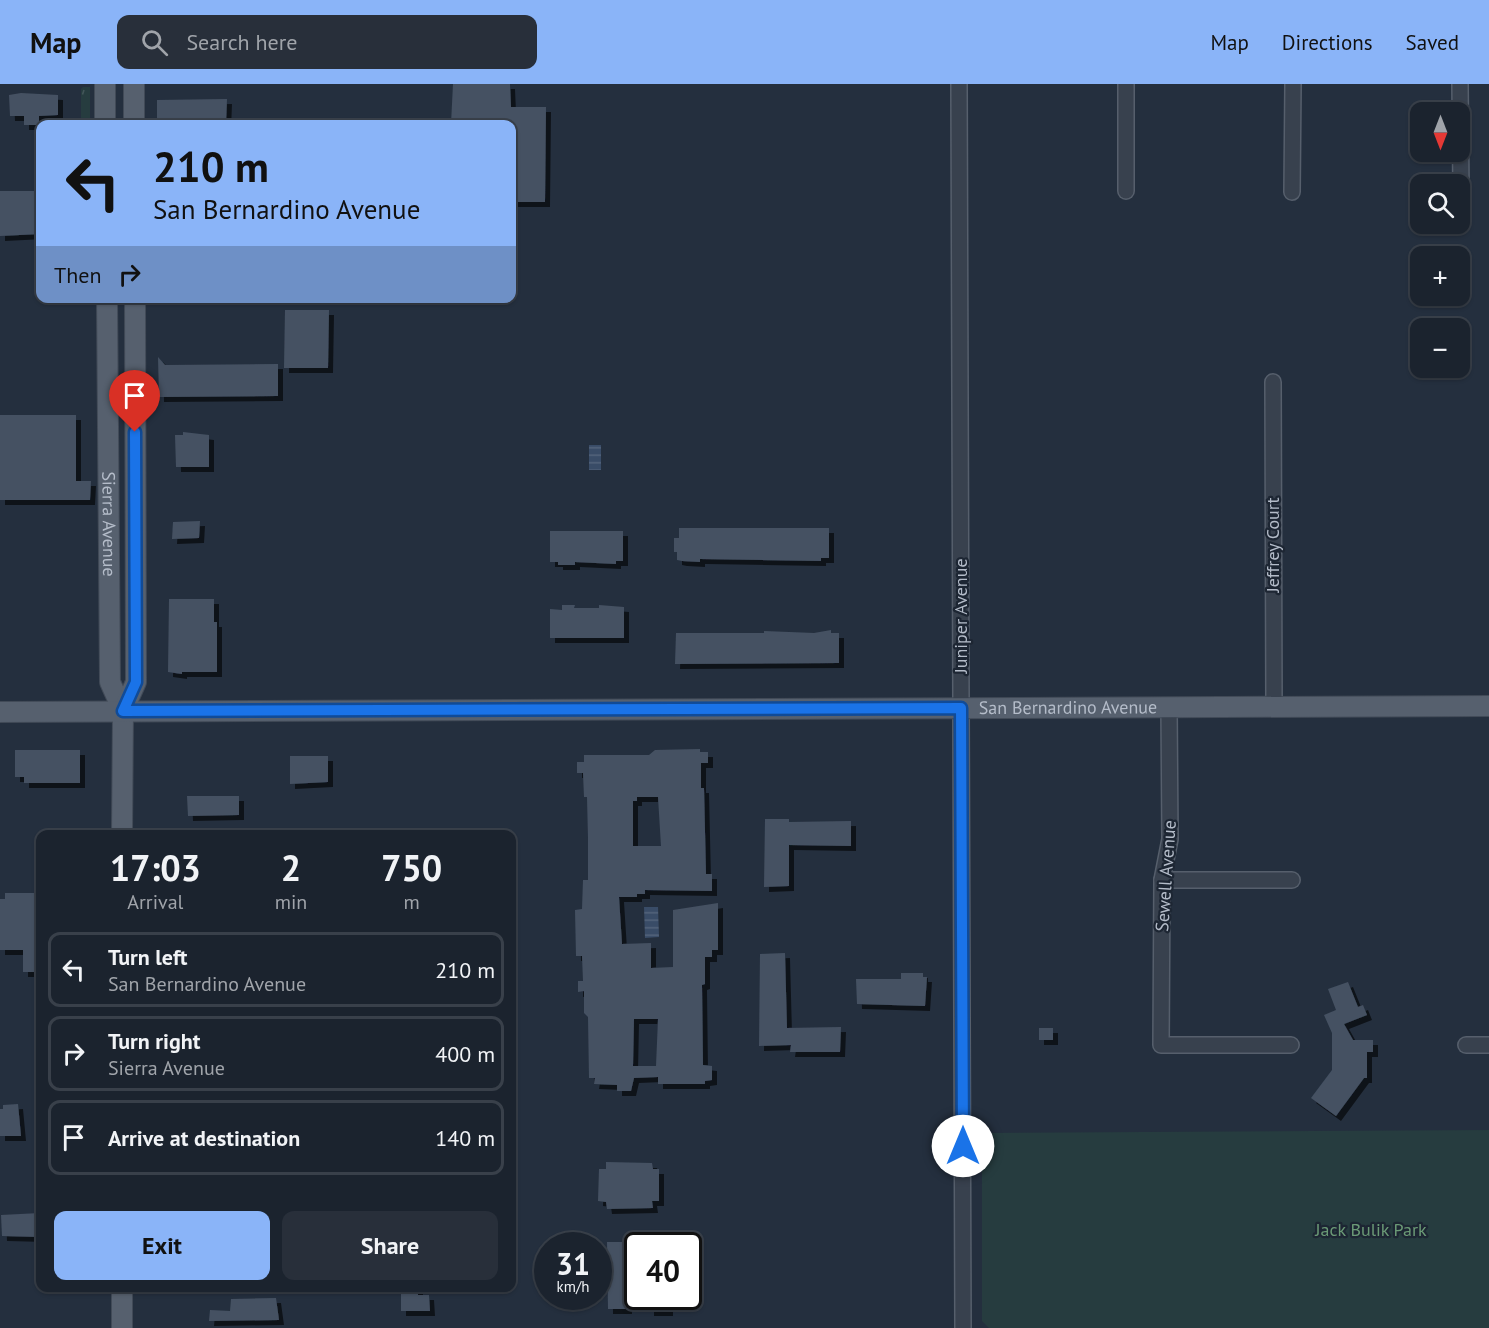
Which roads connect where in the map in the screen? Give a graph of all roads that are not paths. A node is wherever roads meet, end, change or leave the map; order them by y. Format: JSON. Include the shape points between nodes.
{"nodes":[{"id":1,"x":105,"y":84,"type":"edge"},
{"id":2,"x":134,"y":84,"type":"edge"},
{"id":3,"x":959,"y":84,"type":"edge"},
{"id":4,"x":1126,"y":84,"type":"edge"},
{"id":5,"x":1293,"y":84,"type":"edge"},
{"id":6,"x":1460,"y":84,"type":"edge"},
{"id":7,"x":105,"y":120,"type":"edge"},
{"id":8,"x":134,"y":120,"type":"edge"},
{"id":9,"x":1461,"y":174,"type":"edge"},
{"id":10,"x":1126,"y":191,"type":"dead end"},
{"id":11,"x":1292,"y":192,"type":"dead end"},
{"id":12,"x":107,"y":303,"type":"edge"},
{"id":13,"x":122,"y":303,"type":"edge"},
{"id":14,"x":135,"y":303,"type":"edge"},
{"id":15,"x":1273,"y":382,"type":"dead end"},
{"id":16,"x":135,"y":392,"type":"junction"},
{"id":17,"x":1489,"y":706,"type":"edge"},
{"id":18,"x":1169,"y":707,"type":"junction"},
{"id":19,"x":1274,"y":707,"type":"junction"},
{"id":20,"x":961,"y":708,"type":"junction"},
{"id":21,"x":123,"y":711,"type":"junction"},
{"id":22,"x":0,"y":712,"type":"edge"},
{"id":23,"x":122,"y":830,"type":"edge"},
{"id":24,"x":1162,"y":880,"type":"junction"},
{"id":25,"x":1292,"y":880,"type":"dead end"},
{"id":26,"x":1291,"y":1045,"type":"dead end"},
{"id":27,"x":1489,"y":1045,"type":"edge"},
{"id":28,"x":1466,"y":1046,"type":"dead end"},
{"id":29,"x":122,"y":1292,"type":"edge"},
{"id":30,"x":122,"y":1328,"type":"edge"},
{"id":31,"x":963,"y":1328,"type":"edge"}],
"edges":[{"from":1,"to":7,"type":"main road"},
{"from":2,"to":8,"type":"main road"},
{"from":3,"to":20,"type":"street","name":"Juniper Avenue"},
{"from":4,"to":10,"type":"street"},
{"from":5,"to":11,"type":"street"},
{"from":6,"to":9,"type":"street"},
{"from":12,"to":21,"type":"main road","name":"Sierra Avenue","via":[[110,682]]},
{"from":13,"to":16,"type":"main road","via":[[123,353]]},
{"from":14,"to":16,"type":"main road","name":"Sierra Avenue"},
{"from":15,"to":19,"type":"street","name":"Jeffrey Court"},
{"from":16,"to":21,"type":"main road","name":"Sierra Avenue","via":[[136,682]]},
{"from":17,"to":19,"type":"main road","name":"San Bernardino Avenue"},
{"from":18,"to":19,"type":"main road","name":"San Bernardino Avenue"},
{"from":18,"to":20,"type":"main road","name":"San Bernardino Avenue"},
{"from":18,"to":24,"type":"street","name":"Sewell Avenue","via":[[1170,839]]},
{"from":20,"to":21,"type":"main road","name":"San Bernardino Avenue"},
{"from":20,"to":31,"type":"street","name":"Juniper Avenue"},
{"from":21,"to":22,"type":"main road","name":"San Bernardino Avenue"},
{"from":21,"to":23,"type":"main road","name":"Sierra Avenue"},
{"from":24,"to":25,"type":"street"},
{"from":24,"to":26,"type":"street","name":"Sewell Avenue","via":[[1161,1045]]},
{"from":27,"to":28,"type":"street"},
{"from":29,"to":30,"type":"main road"}]}
